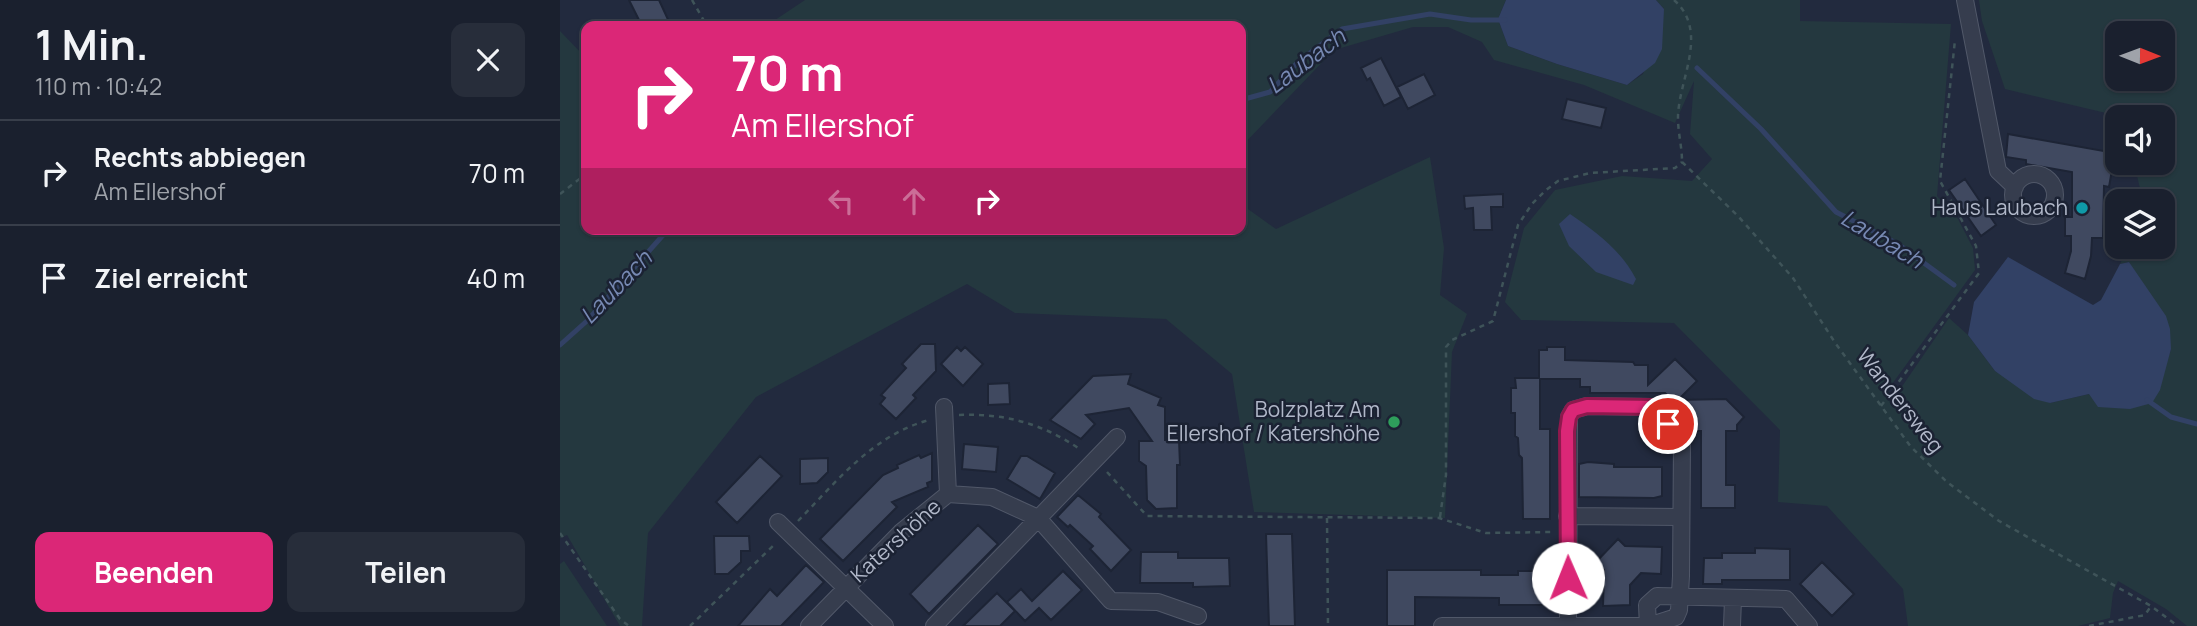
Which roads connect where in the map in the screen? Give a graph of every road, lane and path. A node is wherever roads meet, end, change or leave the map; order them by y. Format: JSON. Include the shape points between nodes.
{"nodes":[{"id":1,"x":692,"y":0,"type":"edge"},
{"id":2,"x":1674,"y":0,"type":"edge"},
{"id":3,"x":1965,"y":0,"type":"edge"},
{"id":4,"x":705,"y":21,"type":"edge"},
{"id":5,"x":1955,"y":35,"type":"dead end"},
{"id":6,"x":1682,"y":162,"type":"junction"},
{"id":7,"x":581,"y":178,"type":"edge"},
{"id":8,"x":2015,"y":187,"type":"dead end"},
{"id":9,"x":560,"y":194,"type":"edge"},
{"id":10,"x":1881,"y":406,"type":"junction"},
{"id":11,"x":945,"y":411,"type":"junction"},
{"id":12,"x":1117,"y":437,"type":"dead end"},
{"id":13,"x":1095,"y":459,"type":"junction"},
{"id":14,"x":948,"y":494,"type":"junction"},
{"id":15,"x":1681,"y":517,"type":"junction"},
{"id":16,"x":1038,"y":518,"type":"junction"},
{"id":17,"x":1327,"y":518,"type":"junction"},
{"id":18,"x":1440,"y":518,"type":"junction"},
{"id":19,"x":1567,"y":524,"type":"junction"},
{"id":20,"x":782,"y":527,"type":"junction"},
{"id":21,"x":560,"y":533,"type":"edge"},
{"id":22,"x":844,"y":588,"type":"junction"},
{"id":23,"x":1681,"y":597,"type":"junction"},
{"id":24,"x":1733,"y":599,"type":"junction"},
{"id":25,"x":2151,"y":606,"type":"junction"},
{"id":26,"x":1198,"y":616,"type":"dead end"},
{"id":27,"x":1562,"y":625,"type":"edge"},
{"id":28,"x":2092,"y":625,"type":"edge"},
{"id":29,"x":629,"y":626,"type":"edge"},
{"id":30,"x":690,"y":626,"type":"edge"},
{"id":31,"x":809,"y":626,"type":"edge"},
{"id":32,"x":885,"y":626,"type":"edge"},
{"id":33,"x":934,"y":626,"type":"edge"},
{"id":34,"x":1328,"y":626,"type":"edge"},
{"id":35,"x":1442,"y":626,"type":"edge"},
{"id":36,"x":1648,"y":626,"type":"edge"},
{"id":37,"x":1732,"y":626,"type":"edge"},
{"id":38,"x":1809,"y":626,"type":"edge"},
{"id":39,"x":2179,"y":626,"type":"edge"}],
"edges":[{"from":1,"to":4,"type":"path"},
{"from":2,"to":6,"type":"path","via":[[1686,12],[1691,30],[1678,117]]},
{"from":3,"to":8,"type":"street","via":[[1998,171]]},
{"from":5,"to":10,"type":"path","via":[[1940,181],[1976,246],[1979,273]]},
{"from":6,"to":10,"type":"path","name":"Wandersweg","via":[[1793,278]]},
{"from":6,"to":18,"type":"path","via":[[1675,168],[1590,173],[1558,181],[1532,204],[1518,225],[1493,321],[1446,347],[1447,475]]},
{"from":7,"to":9,"type":"path"},
{"from":10,"to":25,"type":"path","name":"Wandersweg","via":[[1911,447],[1947,482],[1989,513]]},
{"from":11,"to":13,"type":"path","via":[[1022,420],[1062,436]]},
{"from":11,"to":14,"type":"street","name":"Katershöhe"},
{"from":11,"to":20,"type":"path","via":[[907,426],[863,454]]},
{"from":12,"to":13,"type":"street"},
{"from":13,"to":16,"type":"street"},
{"from":13,"to":17,"type":"path","via":[[1147,516]]},
{"from":14,"to":16,"type":"street","name":"Katershöhe","via":[[992,497]]},
{"from":14,"to":22,"type":"street","name":"Katershöhe"},
{"from":15,"to":19,"type":"street"},
{"from":15,"to":19,"type":"street","via":[[1682,440],[1653,407],[1587,406],[1573,410],[1569,417]]},
{"from":15,"to":23,"type":"street"},
{"from":16,"to":26,"type":"street","name":"Katershöhe","via":[[1111,601],[1158,602]]},
{"from":16,"to":33,"type":"street"},
{"from":17,"to":18,"type":"path"},
{"from":17,"to":34,"type":"path"},
{"from":18,"to":19,"type":"path","via":[[1486,533]]},
{"from":19,"to":27,"type":"street"},
{"from":20,"to":22,"type":"street","name":"Katershöhe"},
{"from":20,"to":30,"type":"path"},
{"from":21,"to":29,"type":"path"},
{"from":22,"to":31,"type":"street","name":"Katershöhe"},
{"from":22,"to":32,"type":"street"},
{"from":23,"to":24,"type":"street"},
{"from":23,"to":36,"type":"street","via":[[1676,617]]},
{"from":23,"to":36,"type":"street","via":[[1650,600]]},
{"from":24,"to":37,"type":"street"},
{"from":24,"to":38,"type":"street","via":[[1786,599]]},
{"from":25,"to":28,"type":"path","via":[[2145,615]]},
{"from":25,"to":39,"type":"path","name":"Wandersweg"},
{"from":27,"to":35,"type":"street"},
{"from":27,"to":36,"type":"street"}]}
